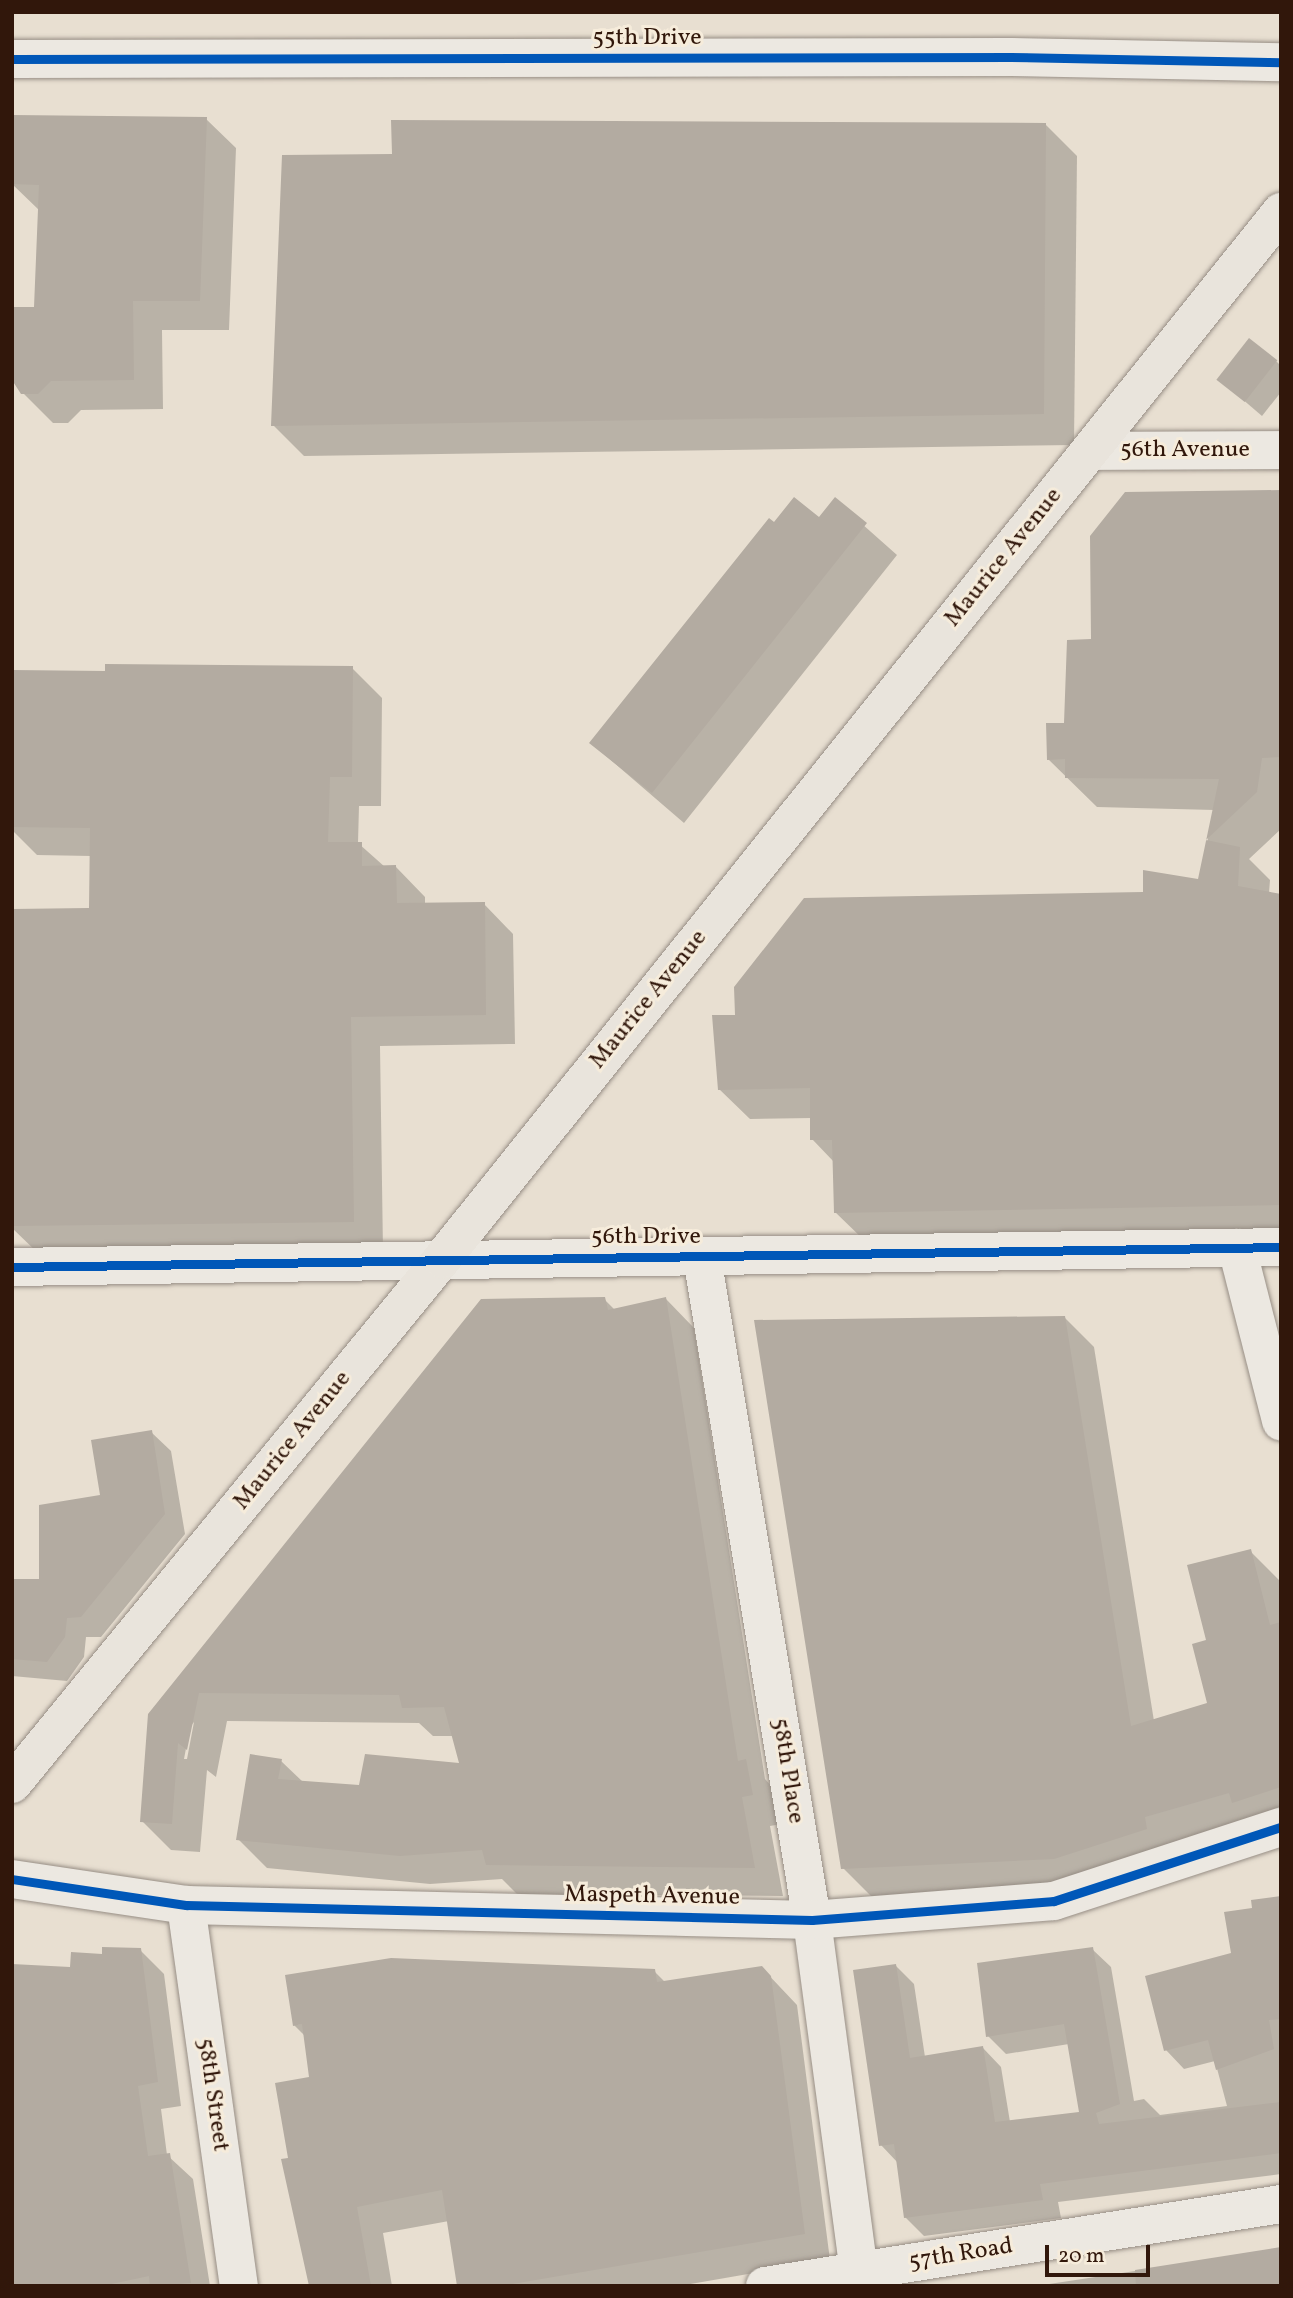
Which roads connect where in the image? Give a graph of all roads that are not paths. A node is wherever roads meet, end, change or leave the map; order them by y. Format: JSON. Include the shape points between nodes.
{"nodes":[{"id":1,"x":12,"y":59,"type":"edge"},
{"id":2,"x":1281,"y":62,"type":"edge"},
{"id":3,"x":1281,"y":212,"type":"edge"},
{"id":4,"x":1281,"y":450,"type":"edge"},
{"id":5,"x":1090,"y":451,"type":"junction"},
{"id":6,"x":1281,"y":1247,"type":"edge"},
{"id":7,"x":1237,"y":1248,"type":"junction"},
{"id":8,"x":702,"y":1258,"type":"junction"},
{"id":9,"x":442,"y":1259,"type":"junction"},
{"id":10,"x":12,"y":1267,"type":"edge"},
{"id":11,"x":1281,"y":1421,"type":"edge"},
{"id":12,"x":12,"y":1784,"type":"edge"},
{"id":13,"x":1281,"y":1827,"type":"edge"},
{"id":14,"x":12,"y":1879,"type":"edge"},
{"id":15,"x":186,"y":1905,"type":"junction"},
{"id":16,"x":812,"y":1920,"type":"junction"},
{"id":17,"x":1281,"y":2204,"type":"edge"},
{"id":18,"x":860,"y":2278,"type":"edge"},
{"id":19,"x":239,"y":2286,"type":"edge"},
{"id":20,"x":765,"y":2286,"type":"edge"}],
"edges":[{"from":1,"to":2,"type":"street","name":"55th Drive","via":[[1011,57]]},
{"from":3,"to":5,"type":"main road","name":"Maurice Avenue"},
{"from":4,"to":5,"type":"street","name":"56th Avenue"},
{"from":5,"to":9,"type":"main road","name":"Maurice Avenue"},
{"from":6,"to":7,"type":"street","name":"56th Drive"},
{"from":7,"to":8,"type":"street","name":"56th Drive"},
{"from":7,"to":11,"type":"street"},
{"from":8,"to":9,"type":"street","name":"56th Drive"},
{"from":8,"to":16,"type":"street","name":"58th Place"},
{"from":9,"to":10,"type":"street","name":"56th Drive"},
{"from":9,"to":12,"type":"main road","name":"Maurice Avenue"},
{"from":13,"to":16,"type":"street","name":"Maspeth Avenue","via":[[1054,1901]]},
{"from":14,"to":15,"type":"street","name":"Maspeth Avenue"},
{"from":15,"to":16,"type":"street","name":"Maspeth Avenue"},
{"from":15,"to":19,"type":"street","name":"58th Street"},
{"from":16,"to":18,"type":"street","name":"58th Place"},
{"from":17,"to":18,"type":"street","name":"57th Road"},
{"from":18,"to":20,"type":"street","name":"57th Road"}]}
